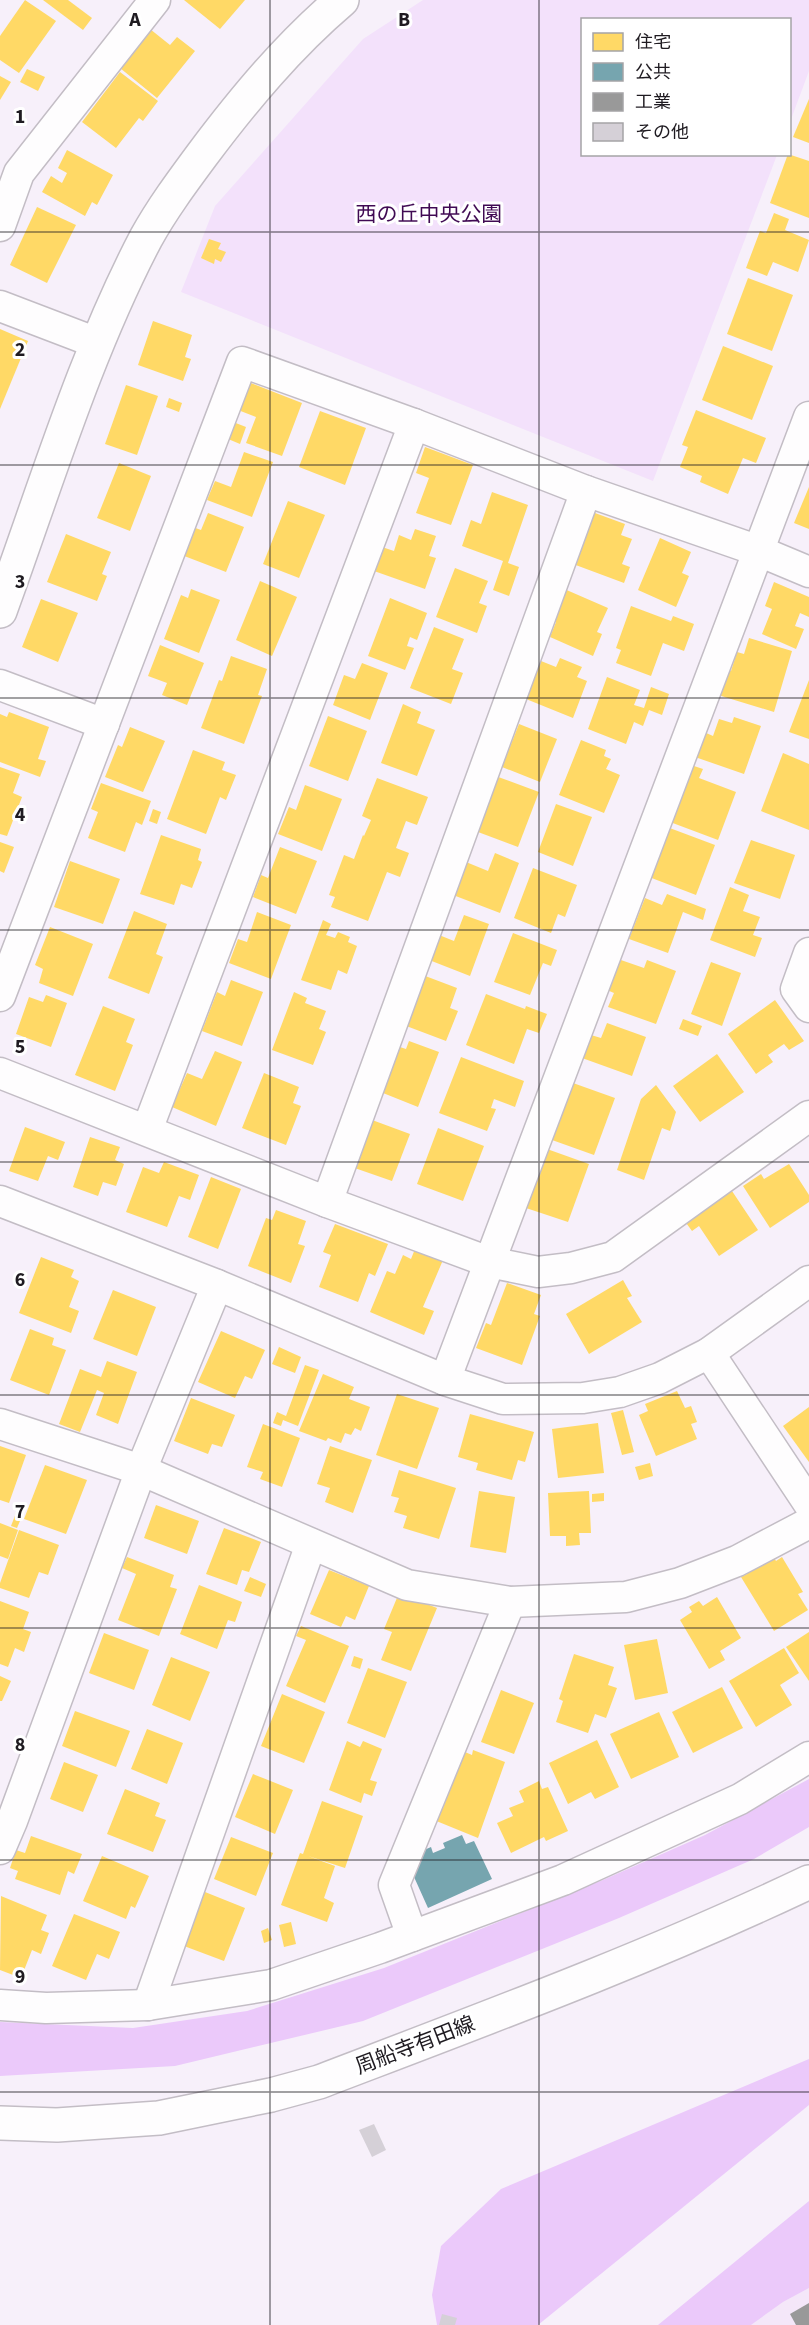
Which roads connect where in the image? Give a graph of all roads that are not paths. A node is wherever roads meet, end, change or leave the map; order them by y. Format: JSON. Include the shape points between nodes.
{"nodes":[{"id":1,"x":155,"y":0,"type":"edge"},
{"id":2,"x":342,"y":0,"type":"edge"},
{"id":3,"x":0,"y":226,"type":"edge"},
{"id":4,"x":0,"y":306,"type":"edge"},
{"id":5,"x":97,"y":343,"type":"junction"},
{"id":6,"x":809,"y":417,"type":"edge"},
{"id":7,"x":414,"y":424,"type":"junction"},
{"id":8,"x":586,"y":491,"type":"junction"},
{"id":9,"x":759,"y":551,"type":"junction"},
{"id":10,"x":809,"y":572,"type":"edge"},
{"id":11,"x":0,"y":611,"type":"edge"},
{"id":12,"x":0,"y":685,"type":"edge"},
{"id":13,"x":104,"y":724,"type":"junction"},
{"id":14,"x":809,"y":953,"type":"edge"},
{"id":15,"x":0,"y":996,"type":"edge"},
{"id":16,"x":809,"y":1007,"type":"edge"},
{"id":17,"x":0,"y":1073,"type":"edge"},
{"id":18,"x":809,"y":1116,"type":"edge"},
{"id":19,"x":147,"y":1130,"type":"junction"},
{"id":20,"x":0,"y":1202,"type":"edge"},
{"id":21,"x":327,"y":1202,"type":"junction"},
{"id":22,"x":489,"y":1262,"type":"junction"},
{"id":23,"x":809,"y":1281,"type":"edge"},
{"id":24,"x":217,"y":1285,"type":"junction"},
{"id":25,"x":709,"y":1353,"type":"junction"},
{"id":26,"x":445,"y":1380,"type":"junction"},
{"id":27,"x":0,"y":1424,"type":"edge"},
{"id":28,"x":141,"y":1470,"type":"junction"},
{"id":29,"x":809,"y":1504,"type":"edge"},
{"id":30,"x":809,"y":1523,"type":"edge"},
{"id":31,"x":311,"y":1544,"type":"junction"},
{"id":32,"x":510,"y":1602,"type":"junction"},
{"id":33,"x":809,"y":1757,"type":"edge"},
{"id":34,"x":0,"y":1849,"type":"edge"},
{"id":35,"x":809,"y":1882,"type":"edge"},
{"id":36,"x":412,"y":1936,"type":"junction"},
{"id":37,"x":0,"y":2004,"type":"edge"},
{"id":38,"x":148,"y":2006,"type":"junction"},
{"id":39,"x":0,"y":2123,"type":"edge"}],
"edges":[{"from":1,"to":3,"type":"street","via":[[19,173]]},
{"from":2,"to":5,"type":"main road","via":[[307,30],[261,81],[185,178],[147,237]]},
{"from":4,"to":5,"type":"street"},
{"from":5,"to":11,"type":"main road"},
{"from":6,"to":9,"type":"street"},
{"from":7,"to":8,"type":"street"},
{"from":7,"to":13,"type":"street","via":[[243,362]]},
{"from":7,"to":19,"type":"street"},
{"from":8,"to":9,"type":"street"},
{"from":8,"to":21,"type":"street"},
{"from":9,"to":10,"type":"street"},
{"from":9,"to":22,"type":"street"},
{"from":12,"to":13,"type":"street"},
{"from":13,"to":15,"type":"street"},
{"from":14,"to":16,"type":"street","via":[[796,989]]},
{"from":17,"to":19,"type":"street"},
{"from":18,"to":22,"type":"street","via":[[613,1257],[538,1272]]},
{"from":19,"to":21,"type":"street"},
{"from":20,"to":24,"type":"street"},
{"from":21,"to":22,"type":"street"},
{"from":22,"to":26,"type":"street"},
{"from":23,"to":25,"type":"street"},
{"from":24,"to":26,"type":"street"},
{"from":24,"to":28,"type":"street"},
{"from":25,"to":26,"type":"street","via":[[660,1378],[620,1392],[583,1398],[503,1399]]},
{"from":25,"to":29,"type":"street"},
{"from":27,"to":28,"type":"street"},
{"from":28,"to":31,"type":"street"},
{"from":28,"to":34,"type":"street"},
{"from":30,"to":32,"type":"street","via":[[737,1561],[680,1583],[626,1597]]},
{"from":31,"to":32,"type":"street","via":[[407,1585]]},
{"from":31,"to":38,"type":"street"},
{"from":32,"to":36,"type":"street","via":[[394,1885]]},
{"from":33,"to":36,"type":"street","via":[[740,1798],[562,1880]]},
{"from":35,"to":39,"type":"main road","name":"周船寺有田線","via":[[595,1977],[319,2082],[159,2118],[57,2125]]},
{"from":36,"to":38,"type":"street","via":[[271,1985]]},
{"from":37,"to":38,"type":"street","via":[[46,2008]]}]}
